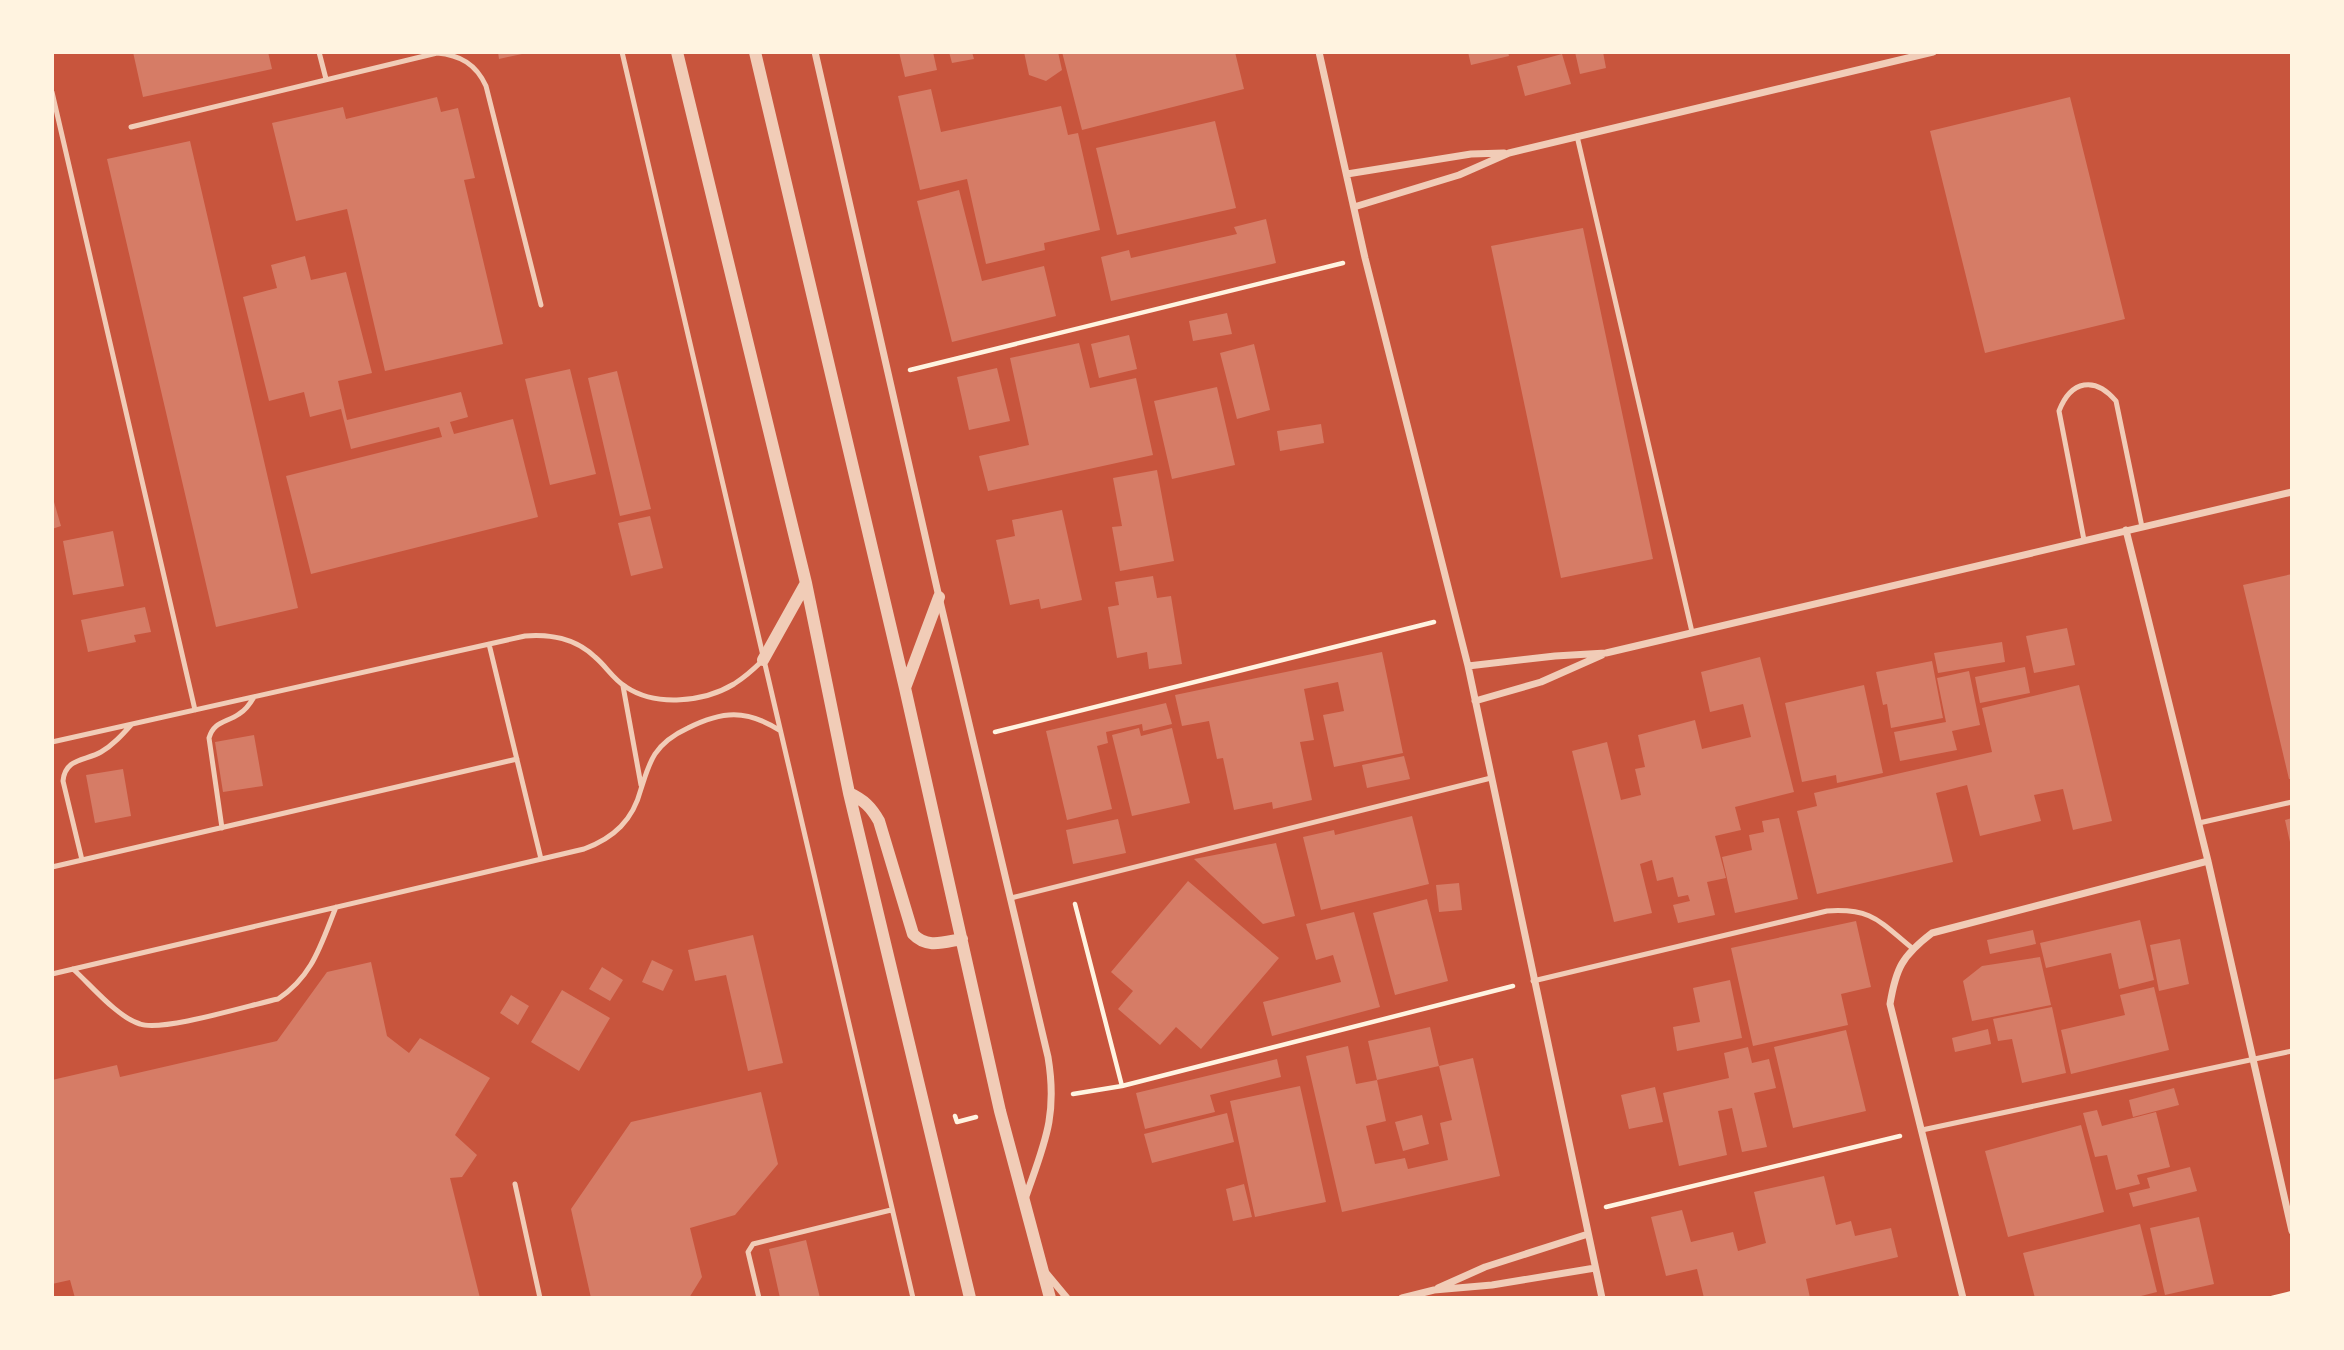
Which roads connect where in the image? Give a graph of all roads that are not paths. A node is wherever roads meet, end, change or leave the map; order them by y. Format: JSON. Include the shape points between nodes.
{"nodes":[{"id":1,"x":319,"y":52,"type":"edge"},
{"id":2,"x":622,"y":52,"type":"edge"},
{"id":3,"x":677,"y":52,"type":"edge"},
{"id":4,"x":755,"y":52,"type":"edge"},
{"id":5,"x":815,"y":52,"type":"edge"},
{"id":6,"x":1319,"y":52,"type":"edge"},
{"id":7,"x":1933,"y":52,"type":"edge"},
{"id":8,"x":326,"y":79,"type":"junction"},
{"id":9,"x":52,"y":92,"type":"edge"},
{"id":10,"x":131,"y":127,"type":"dead end"},
{"id":11,"x":1577,"y":136,"type":"junction"},
{"id":12,"x":1508,"y":153,"type":"junction"},
{"id":13,"x":1347,"y":174,"type":"junction"},
{"id":14,"x":1354,"y":207,"type":"junction"},
{"id":15,"x":541,"y":305,"type":"dead end"},
{"id":16,"x":2291,"y":492,"type":"edge"},
{"id":17,"x":2142,"y":527,"type":"junction"},
{"id":18,"x":2126,"y":530,"type":"junction"},
{"id":19,"x":2084,"y":540,"type":"junction"},
{"id":20,"x":806,"y":583,"type":"junction"},
{"id":21,"x":939,"y":597,"type":"junction"},
{"id":22,"x":1692,"y":632,"type":"junction"},
{"id":23,"x":489,"y":644,"type":"junction"},
{"id":24,"x":1606,"y":653,"type":"junction"},
{"id":25,"x":764,"y":660,"type":"junction"},
{"id":26,"x":1468,"y":666,"type":"junction"},
{"id":27,"x":623,"y":685,"type":"junction"},
{"id":28,"x":905,"y":688,"type":"junction"},
{"id":29,"x":254,"y":697,"type":"junction"},
{"id":30,"x":1475,"y":701,"type":"junction"},
{"id":31,"x":195,"y":710,"type":"junction"},
{"id":32,"x":131,"y":725,"type":"junction"},
{"id":33,"x":779,"y":730,"type":"junction"},
{"id":34,"x":52,"y":742,"type":"edge"},
{"id":35,"x":517,"y":759,"type":"junction"},
{"id":36,"x":1491,"y":778,"type":"junction"},
{"id":37,"x":642,"y":789,"type":"junction"},
{"id":38,"x":849,"y":793,"type":"junction"},
{"id":39,"x":2291,"y":802,"type":"edge"},
{"id":40,"x":2199,"y":823,"type":"junction"},
{"id":41,"x":222,"y":828,"type":"junction"},
{"id":42,"x":541,"y":859,"type":"junction"},
{"id":43,"x":82,"y":860,"type":"junction"},
{"id":44,"x":2208,"y":861,"type":"junction"},
{"id":45,"x":52,"y":867,"type":"edge"},
{"id":46,"x":1011,"y":898,"type":"junction"},
{"id":47,"x":336,"y":907,"type":"junction"},
{"id":48,"x":962,"y":939,"type":"junction"},
{"id":49,"x":1912,"y":948,"type":"junction"},
{"id":50,"x":73,"y":969,"type":"junction"},
{"id":51,"x":52,"y":974,"type":"edge"},
{"id":52,"x":1533,"y":981,"type":"junction"},
{"id":53,"x":2291,"y":1051,"type":"edge"},
{"id":54,"x":2253,"y":1060,"type":"junction"},
{"id":55,"x":1922,"y":1130,"type":"junction"},
{"id":56,"x":515,"y":1184,"type":"dead end"},
{"id":57,"x":1025,"y":1200,"type":"junction"},
{"id":58,"x":891,"y":1210,"type":"junction"},
{"id":59,"x":2291,"y":1231,"type":"edge"},
{"id":60,"x":1588,"y":1234,"type":"junction"},
{"id":61,"x":1042,"y":1267,"type":"junction"},
{"id":62,"x":1595,"y":1268,"type":"junction"},
{"id":63,"x":1434,"y":1290,"type":"junction"},
{"id":64,"x":540,"y":1297,"type":"edge"},
{"id":65,"x":759,"y":1297,"type":"edge"},
{"id":66,"x":913,"y":1297,"type":"edge"},
{"id":67,"x":970,"y":1297,"type":"edge"},
{"id":68,"x":1050,"y":1297,"type":"edge"},
{"id":69,"x":1067,"y":1297,"type":"edge"},
{"id":70,"x":1402,"y":1297,"type":"edge"},
{"id":71,"x":1602,"y":1297,"type":"edge"},
{"id":72,"x":1963,"y":1297,"type":"edge"}],
"edges":[{"from":1,"to":8,"type":"lane"},
{"from":2,"to":25,"type":"lane"},
{"from":3,"to":20,"type":"street"},
{"from":4,"to":28,"type":"street"},
{"from":5,"to":21,"type":"street"},
{"from":6,"to":13,"type":"street"},
{"from":7,"to":11,"type":"street"},
{"from":8,"to":10,"type":"lane"},
{"from":8,"to":15,"type":"lane","via":[[437,53],[472,65],[486,86]]},
{"from":9,"to":31,"type":"lane"},
{"from":11,"to":12,"type":"street"},
{"from":11,"to":22,"type":"lane"},
{"from":12,"to":13,"type":"street","via":[[1471,154]]},
{"from":12,"to":14,"type":"street","via":[[1459,175]]},
{"from":13,"to":14,"type":"street"},
{"from":14,"to":26,"type":"street"},
{"from":16,"to":17,"type":"street"},
{"from":17,"to":18,"type":"street"},
{"from":17,"to":19,"type":"lane","via":[[2116,401],[2106,389],[2091,384],[2076,387],[2064,396],[2059,411]]},
{"from":18,"to":19,"type":"street"},
{"from":18,"to":40,"type":"street"},
{"from":19,"to":22,"type":"street"},
{"from":20,"to":25,"type":"street"},
{"from":20,"to":38,"type":"street"},
{"from":21,"to":28,"type":"street"},
{"from":21,"to":46,"type":"street"},
{"from":22,"to":24,"type":"street"},
{"from":23,"to":27,"type":"lane","via":[[525,636],[562,638],[596,657]]},
{"from":23,"to":29,"type":"lane"},
{"from":23,"to":35,"type":"lane"},
{"from":24,"to":26,"type":"street"},
{"from":24,"to":30,"type":"street","via":[[1559,675]]},
{"from":25,"to":27,"type":"lane","via":[[732,686],[690,698],[647,697]]},
{"from":25,"to":33,"type":"lane"},
{"from":26,"to":30,"type":"street"},
{"from":27,"to":37,"type":"lane"},
{"from":28,"to":48,"type":"street"},
{"from":29,"to":31,"type":"lane"},
{"from":29,"to":41,"type":"lane","via":[[240,714],[215,726],[209,738]]},
{"from":30,"to":36,"type":"street"},
{"from":31,"to":32,"type":"lane"},
{"from":32,"to":34,"type":"lane"},
{"from":32,"to":43,"type":"lane","via":[[110,746],[75,761],[64,773]]},
{"from":33,"to":37,"type":"lane","via":[[738,714],[706,719],[665,742],[646,770]]},
{"from":33,"to":58,"type":"lane"},
{"from":35,"to":41,"type":"lane"},
{"from":35,"to":42,"type":"lane"},
{"from":36,"to":46,"type":"lane"},
{"from":36,"to":52,"type":"street"},
{"from":37,"to":42,"type":"lane","via":[[631,815],[611,836],[584,849]]},
{"from":38,"to":48,"type":"street","via":[[863,799],[879,821],[913,934],[929,944]]},
{"from":38,"to":67,"type":"street"},
{"from":39,"to":40,"type":"lane"},
{"from":40,"to":44,"type":"street"},
{"from":41,"to":43,"type":"lane"},
{"from":42,"to":47,"type":"lane"},
{"from":43,"to":45,"type":"lane"},
{"from":44,"to":49,"type":"street","via":[[1957,925],[1932,933]]},
{"from":44,"to":54,"type":"street"},
{"from":46,"to":57,"type":"street","via":[[1048,1057],[1052,1097],[1048,1132]]},
{"from":47,"to":50,"type":"lane"},
{"from":47,"to":50,"type":"lane","via":[[310,969],[278,999],[152,1027],[126,1018]]},
{"from":48,"to":57,"type":"street"},
{"from":49,"to":52,"type":"lane","via":[[1874,917],[1852,909],[1827,911]]},
{"from":49,"to":55,"type":"street","via":[[1895,974],[1890,1004]]},
{"from":50,"to":51,"type":"lane"},
{"from":52,"to":60,"type":"street"},
{"from":53,"to":54,"type":"lane"},
{"from":54,"to":55,"type":"lane"},
{"from":54,"to":59,"type":"street"},
{"from":55,"to":72,"type":"street"},
{"from":56,"to":64,"type":"lane"},
{"from":57,"to":61,"type":"street"},
{"from":58,"to":65,"type":"lane","via":[[753,1244],[748,1252]]},
{"from":58,"to":66,"type":"lane"},
{"from":60,"to":62,"type":"street"},
{"from":60,"to":63,"type":"street","via":[[1485,1267]]},
{"from":61,"to":68,"type":"street"},
{"from":61,"to":69,"type":"street"},
{"from":62,"to":63,"type":"street"},
{"from":62,"to":71,"type":"street"},
{"from":63,"to":70,"type":"street"}]}
